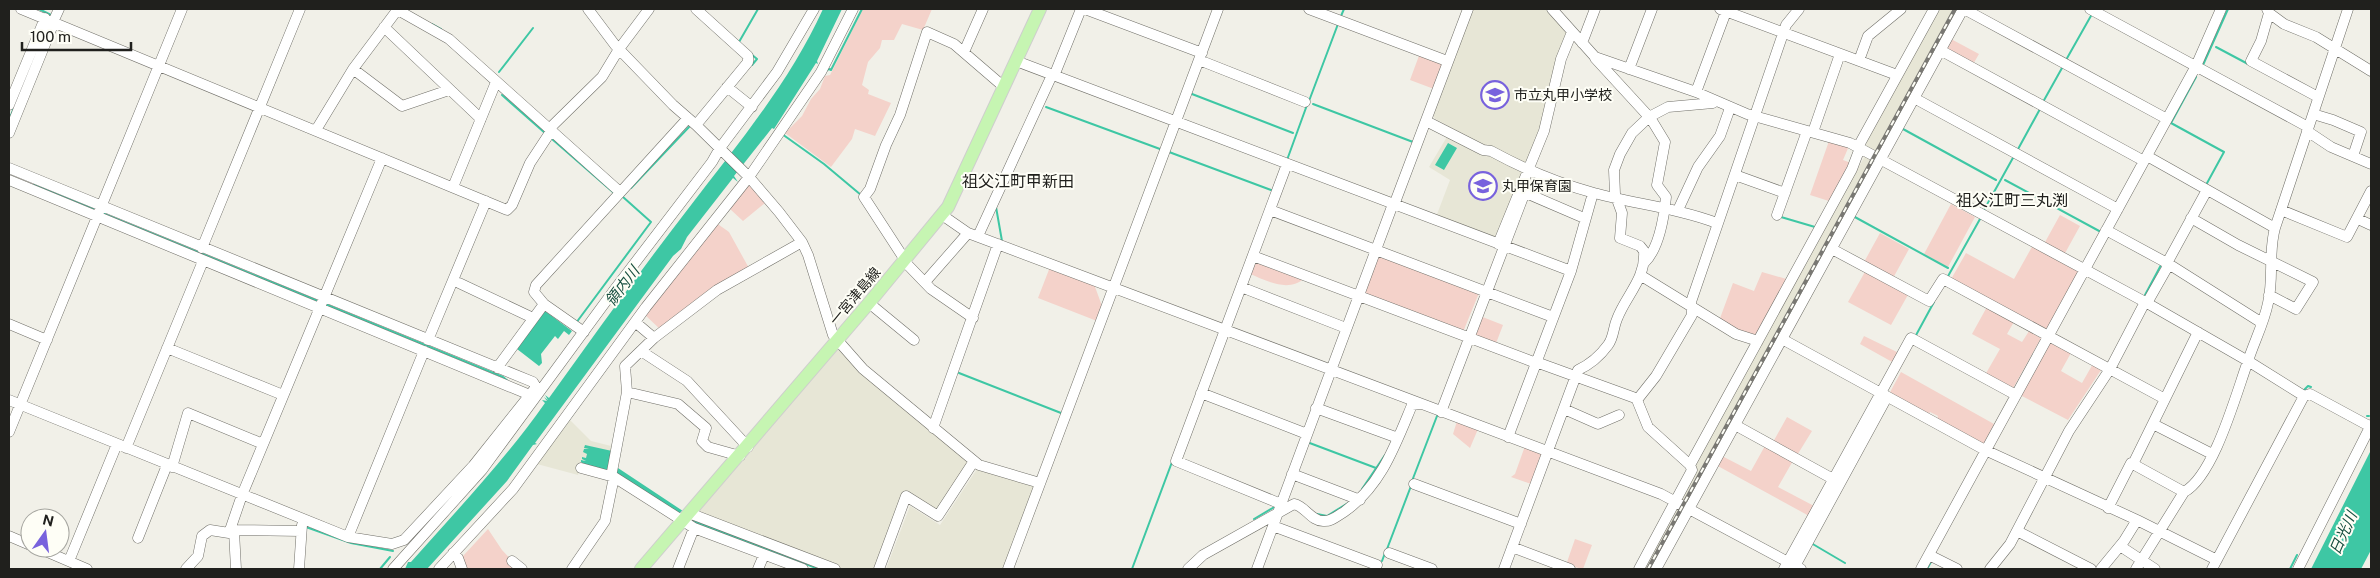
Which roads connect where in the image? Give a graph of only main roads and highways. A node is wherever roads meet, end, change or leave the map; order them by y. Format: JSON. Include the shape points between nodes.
{"nodes":[{"id":1,"x":1040,"y":9,"type":"edge"},
{"id":2,"x":642,"y":569,"type":"edge"}],
"edges":[{"from":1,"to":2,"type":"main road","name":"一宮津島線","via":[[956,192],[942,215]]}]}
